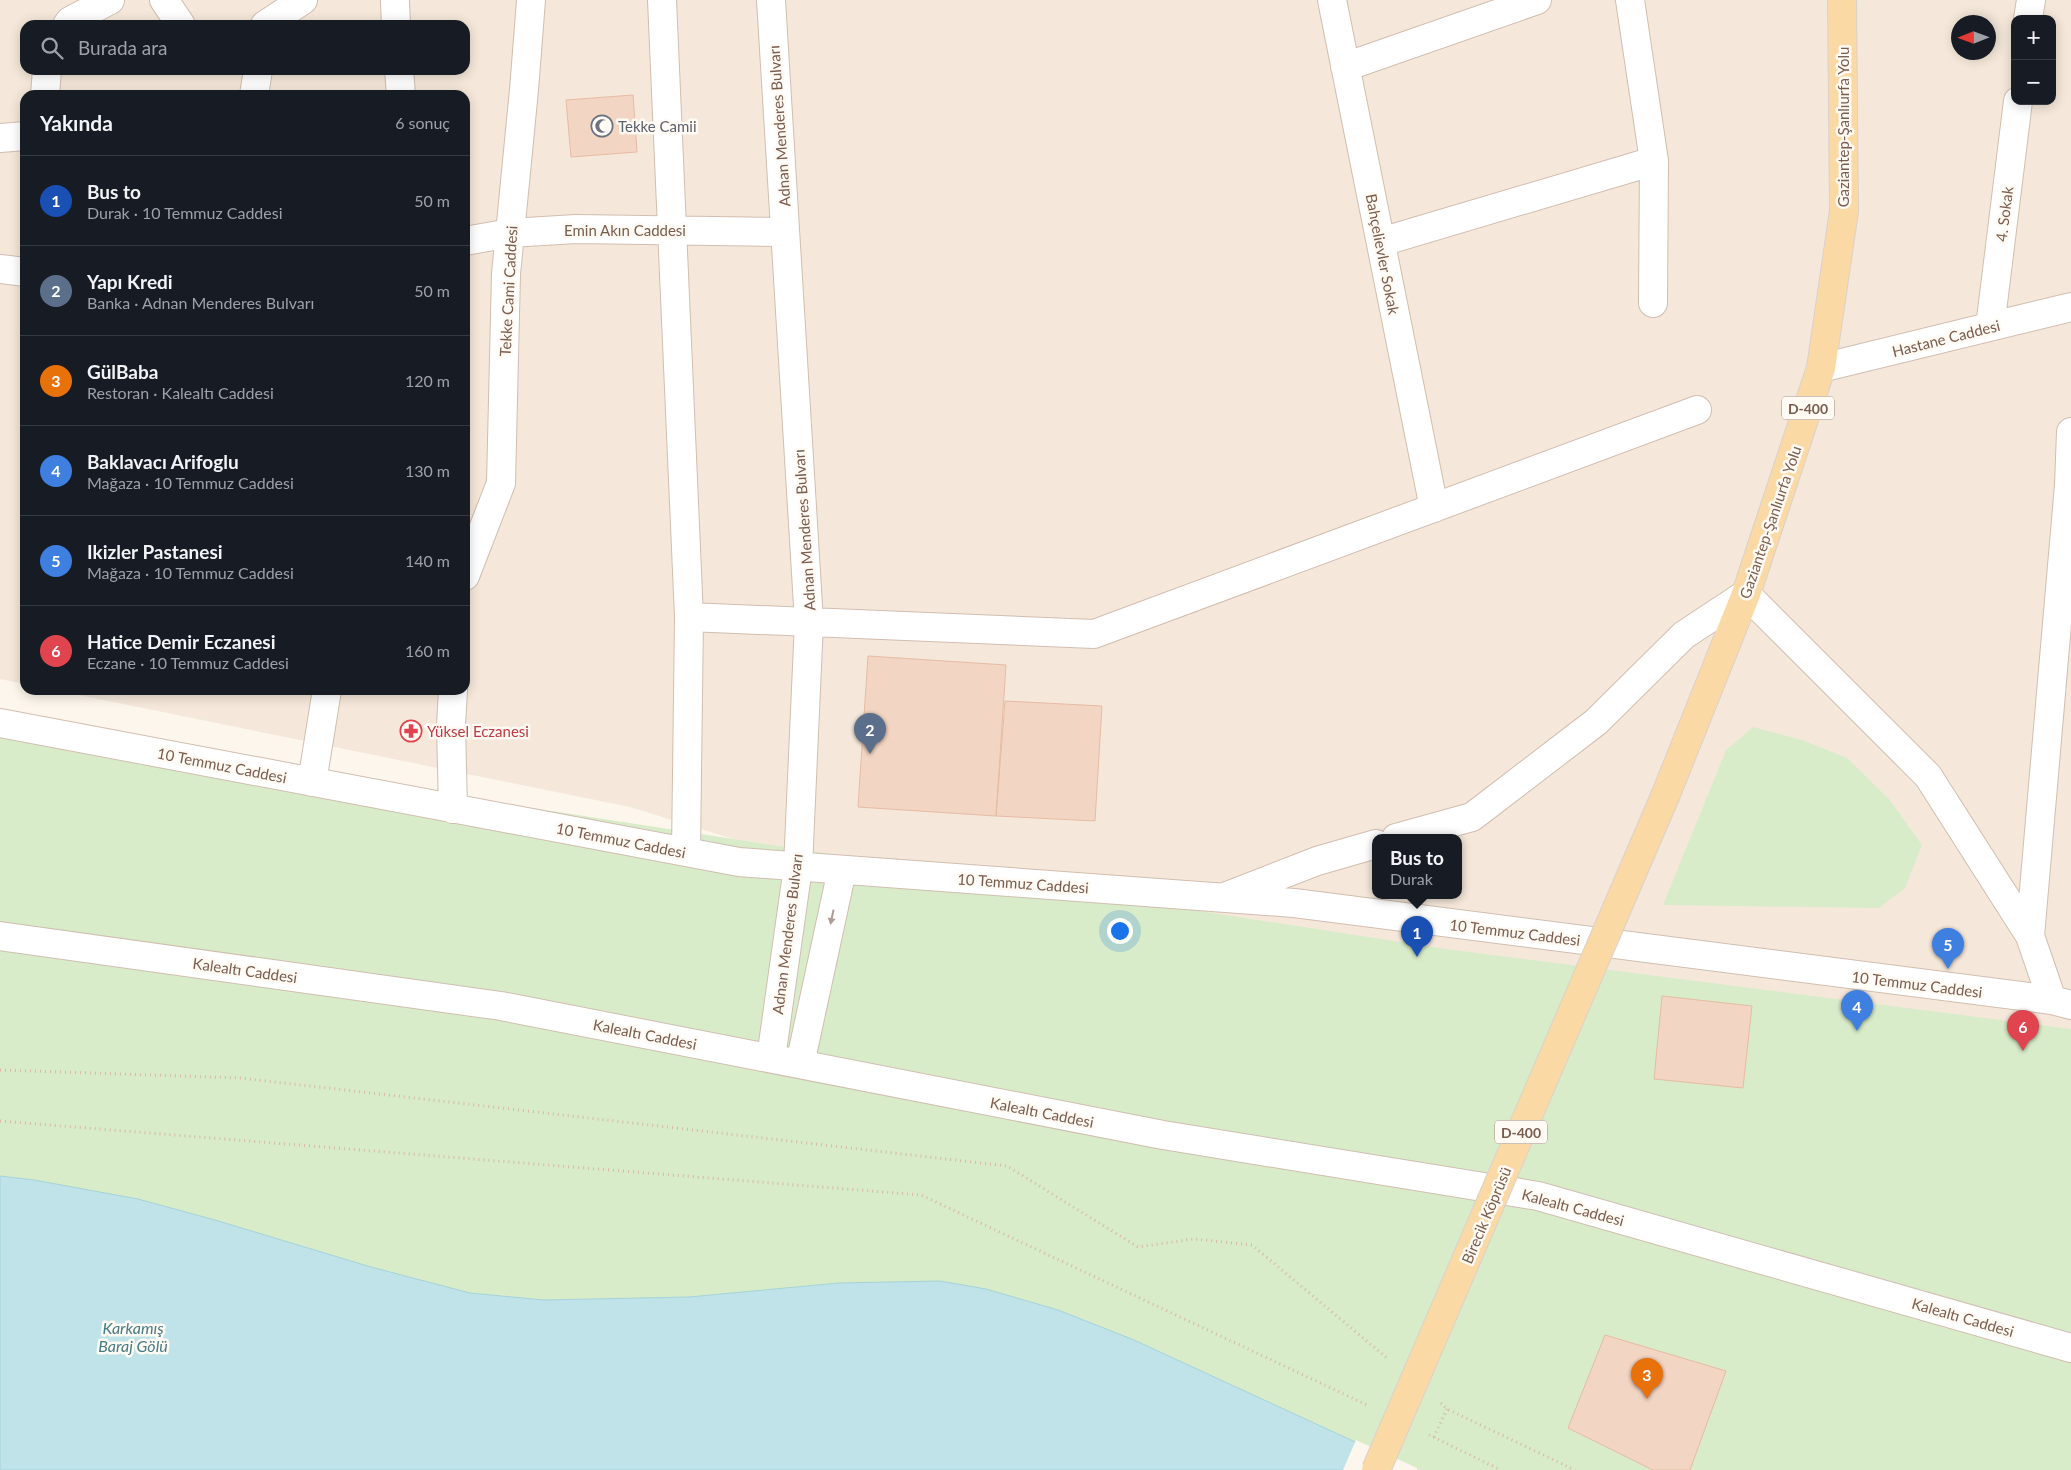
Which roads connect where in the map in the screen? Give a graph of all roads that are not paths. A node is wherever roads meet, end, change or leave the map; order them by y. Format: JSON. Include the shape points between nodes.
{"nodes":[{"id":1,"x":110,"y":0,"type":"edge"},
{"id":2,"x":164,"y":0,"type":"edge"},
{"id":3,"x":303,"y":0,"type":"edge"},
{"id":4,"x":531,"y":0,"type":"edge"},
{"id":5,"x":662,"y":0,"type":"edge"},
{"id":6,"x":771,"y":0,"type":"edge"},
{"id":7,"x":1332,"y":0,"type":"edge"},
{"id":8,"x":1538,"y":0,"type":"edge"},
{"id":9,"x":1630,"y":0,"type":"edge"},
{"id":10,"x":1842,"y":0,"type":"edge"},
{"id":11,"x":2031,"y":0,"type":"edge"},
{"id":12,"x":2029,"y":15,"type":"edge"},
{"id":13,"x":72,"y":20,"type":"edge"},
{"id":14,"x":178,"y":20,"type":"edge"},
{"id":15,"x":272,"y":20,"type":"edge"},
{"id":16,"x":1345,"y":67,"type":"junction"},
{"id":17,"x":47,"y":75,"type":"edge"},
{"id":18,"x":257,"y":75,"type":"edge"},
{"id":19,"x":399,"y":75,"type":"edge"},
{"id":20,"x":46,"y":90,"type":"edge"},
{"id":21,"x":255,"y":90,"type":"edge"},
{"id":22,"x":401,"y":90,"type":"edge"},
{"id":23,"x":2018,"y":105,"type":"edge"},
{"id":24,"x":20,"y":136,"type":"edge"},
{"id":25,"x":0,"y":138,"type":"edge"},
{"id":26,"x":1654,"y":161,"type":"junction"},
{"id":27,"x":672,"y":230,"type":"junction"},
{"id":28,"x":785,"y":232,"type":"junction"},
{"id":29,"x":510,"y":233,"type":"junction"},
{"id":30,"x":470,"y":240,"type":"edge"},
{"id":31,"x":1380,"y":242,"type":"junction"},
{"id":32,"x":0,"y":269,"type":"edge"},
{"id":33,"x":20,"y":271,"type":"edge"},
{"id":34,"x":1653,"y":303,"type":"dead end"},
{"id":35,"x":2071,"y":307,"type":"edge"},
{"id":36,"x":1990,"y":327,"type":"junction"},
{"id":37,"x":1821,"y":368,"type":"junction"},
{"id":38,"x":1697,"y":410,"type":"dead end"},
{"id":39,"x":2071,"y":432,"type":"edge"},
{"id":40,"x":1434,"y":508,"type":"junction"},
{"id":41,"x":470,"y":563,"type":"edge"},
{"id":42,"x":1746,"y":594,"type":"junction"},
{"id":43,"x":689,"y":617,"type":"junction"},
{"id":44,"x":809,"y":622,"type":"junction"},
{"id":45,"x":327,"y":695,"type":"edge"},
{"id":46,"x":453,"y":695,"type":"edge"},
{"id":47,"x":0,"y":723,"type":"edge"},
{"id":48,"x":312,"y":782,"type":"junction"},
{"id":49,"x":1666,"y":794,"type":"joint"},
{"id":50,"x":453,"y":809,"type":"junction"},
{"id":51,"x":1410,"y":834,"type":"edge"},
{"id":52,"x":1372,"y":845,"type":"edge"},
{"id":53,"x":686,"y":852,"type":"junction"},
{"id":54,"x":798,"y":866,"type":"junction"},
{"id":55,"x":842,"y":870,"type":"junction"},
{"id":56,"x":1221,"y":898,"type":"junction"},
{"id":57,"x":0,"y":936,"type":"edge"},
{"id":58,"x":2030,"y":936,"type":"junction"},
{"id":59,"x":2062,"y":1003,"type":"edge"},
{"id":60,"x":771,"y":1058,"type":"junction"},
{"id":61,"x":800,"y":1064,"type":"junction"},
{"id":62,"x":2071,"y":1348,"type":"edge"},
{"id":63,"x":1376,"y":1470,"type":"edge"}],
"edges":[{"from":1,"to":13,"type":"street"},
{"from":2,"to":14,"type":"street"},
{"from":3,"to":15,"type":"street"},
{"from":4,"to":29,"type":"street","name":"Tekke Cami Caddesi"},
{"from":5,"to":27,"type":"street"},
{"from":6,"to":28,"type":"street","name":"Adnan Menderes Bulvarı"},
{"from":7,"to":16,"type":"street","name":"Bahçelievler Sokak"},
{"from":8,"to":16,"type":"street"},
{"from":9,"to":26,"type":"street"},
{"from":10,"to":37,"type":"main road","name":"Gaziantep-Şanlıurfa Yolu","number":"D-400","via":[[1844,210]]},
{"from":11,"to":12,"type":"street"},
{"from":16,"to":31,"type":"street","name":"Bahçelievler Sokak"},
{"from":17,"to":20,"type":"street"},
{"from":18,"to":21,"type":"street"},
{"from":19,"to":22,"type":"street"},
{"from":23,"to":36,"type":"street","name":"4. Sokak"},
{"from":24,"to":25,"type":"street"},
{"from":26,"to":31,"type":"street"},
{"from":26,"to":34,"type":"street"},
{"from":27,"to":28,"type":"street","name":"Emin Akın Caddesi"},
{"from":27,"to":29,"type":"street","name":"Emin Akın Caddesi","via":[[576,229]]},
{"from":27,"to":43,"type":"street"},
{"from":28,"to":44,"type":"street","name":"Adnan Menderes Bulvarı"},
{"from":29,"to":30,"type":"street","name":"Emin Akın Caddesi"},
{"from":29,"to":41,"type":"street","name":"Tekke Cami Caddesi","via":[[506,274],[501,482]]},
{"from":31,"to":40,"type":"street","name":"Bahçelievler Sokak"},
{"from":32,"to":33,"type":"street"},
{"from":35,"to":36,"type":"street","name":"Hastane Caddesi"},
{"from":36,"to":37,"type":"street","name":"Hastane Caddesi"},
{"from":37,"to":42,"type":"main road","name":"Gaziantep-Şanlıurfa Yolu","number":"D-400"},
{"from":38,"to":40,"type":"street"},
{"from":39,"to":58,"type":"street"},
{"from":40,"to":44,"type":"street","via":[[1094,634]]},
{"from":42,"to":49,"type":"main road","name":"Gaziantep-Şanlıurfa Yolu","number":"D-400"},
{"from":42,"to":51,"type":"street","via":[[1684,635],[1596,722],[1472,817]]},
{"from":42,"to":58,"type":"street","name":"10 Temmuz Caddesi","via":[[1928,776]]},
{"from":43,"to":44,"type":"street"},
{"from":43,"to":53,"type":"street"},
{"from":44,"to":54,"type":"street","name":"Adnan Menderes Bulvarı"},
{"from":45,"to":48,"type":"street"},
{"from":46,"to":50,"type":"street"},
{"from":47,"to":48,"type":"street","name":"10 Temmuz Caddesi"},
{"from":48,"to":50,"type":"street","name":"10 Temmuz Caddesi"},
{"from":49,"to":63,"type":"main road","name":"Birecik Köprüsü","number":"D-400","bridge":true},
{"from":50,"to":53,"type":"street","name":"10 Temmuz Caddesi"},
{"from":52,"to":56,"type":"street","via":[[1317,860]]},
{"from":53,"to":54,"type":"street","name":"10 Temmuz Caddesi","via":[[739,862]]},
{"from":54,"to":55,"type":"street","name":"10 Temmuz Caddesi"},
{"from":54,"to":60,"type":"street","name":"Adnan Menderes Bulvarı"},
{"from":55,"to":56,"type":"street","name":"10 Temmuz Caddesi"},
{"from":55,"to":61,"type":"street","one_way":true},
{"from":56,"to":59,"type":"street","name":"10 Temmuz Caddesi","via":[[1294,903]]},
{"from":57,"to":60,"type":"street","name":"Kalealtı Caddesi","via":[[502,1006]]},
{"from":58,"to":59,"type":"street","name":"10 Temmuz Caddesi"},
{"from":60,"to":61,"type":"street","name":"Kalealtı Caddesi"},
{"from":61,"to":62,"type":"street","name":"Kalealtı Caddesi","via":[[1163,1135],[1538,1196]]}]}
